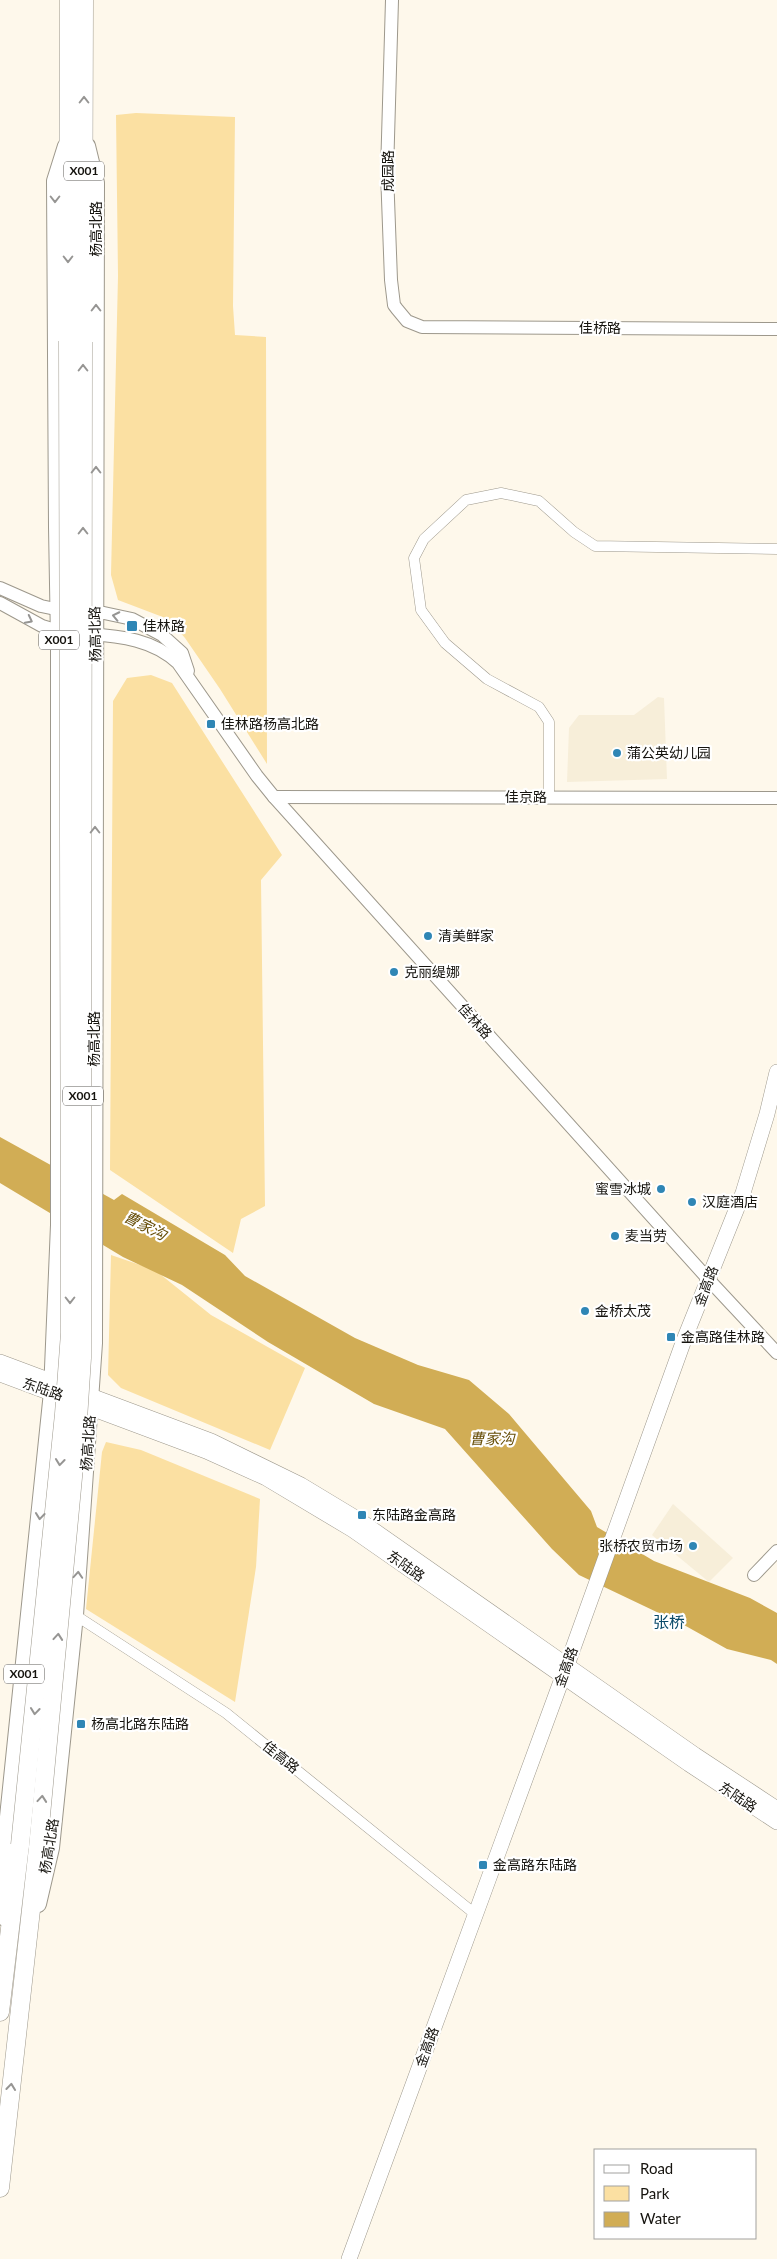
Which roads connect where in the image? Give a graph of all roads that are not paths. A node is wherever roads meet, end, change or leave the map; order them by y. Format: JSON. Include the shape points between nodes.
{"nodes":[{"id":1,"x":69,"y":0,"type":"edge"},
{"id":2,"x":84,"y":0,"type":"edge"},
{"id":3,"x":392,"y":0,"type":"edge"},
{"id":4,"x":76,"y":134,"type":"junction"},
{"id":5,"x":422,"y":327,"type":"joint"},
{"id":6,"x":777,"y":328,"type":"edge"},
{"id":7,"x":777,"y":549,"type":"edge"},
{"id":8,"x":0,"y":588,"type":"edge"},
{"id":9,"x":0,"y":603,"type":"edge"},
{"id":10,"x":59,"y":610,"type":"junction"},
{"id":11,"x":95,"y":612,"type":"junction"},
{"id":12,"x":59,"y":632,"type":"junction"},
{"id":13,"x":96,"y":634,"type":"junction"},
{"id":14,"x":189,"y":676,"type":"junction"},
{"id":15,"x":549,"y":797,"type":"junction"},
{"id":16,"x":777,"y":798,"type":"edge"},
{"id":17,"x":277,"y":800,"type":"junction"},
{"id":18,"x":777,"y":805,"type":"edge"},
{"id":19,"x":777,"y":1072,"type":"edge"},
{"id":20,"x":709,"y":1280,"type":"junction"},
{"id":21,"x":777,"y":1353,"type":"edge"},
{"id":22,"x":0,"y":1362,"type":"edge"},
{"id":23,"x":0,"y":1374,"type":"edge"},
{"id":24,"x":53,"y":1386,"type":"junction"},
{"id":25,"x":91,"y":1400,"type":"junction"},
{"id":26,"x":777,"y":1551,"type":"edge"},
{"id":27,"x":754,"y":1575,"type":"dead end"},
{"id":28,"x":75,"y":1615,"type":"junction"},
{"id":29,"x":565,"y":1670,"type":"junction"},
{"id":30,"x":777,"y":1809,"type":"edge"},
{"id":31,"x":777,"y":1822,"type":"edge"},
{"id":32,"x":29,"y":1846,"type":"junction"},
{"id":33,"x":475,"y":1914,"type":"junction"},
{"id":34,"x":5,"y":1968,"type":"junction"},
{"id":35,"x":24,"y":1970,"type":"junction"},
{"id":36,"x":0,"y":2012,"type":"edge"},
{"id":37,"x":0,"y":2188,"type":"edge"},
{"id":38,"x":349,"y":2259,"type":"edge"}],
"edges":[{"from":1,"to":4,"type":"highway","name":"杨高北路","number":"X001"},
{"from":4,"to":2,"type":"highway","name":"杨高北路","number":"X001","one_way":true},
{"from":3,"to":5,"type":"street","name":"成园路","via":[[387,172],[392,296],[407,321]]},
{"from":4,"to":10,"type":"main road","name":"杨高北路","number":"X001","one_way":true,"via":[[55,181]]},
{"from":11,"to":4,"type":"main road","name":"杨高北路","number":"X001","one_way":true,"via":[[96,183]]},
{"from":4,"to":32,"type":"highway","name":"杨高北路","number":"X001","bridge":true,"via":[[82,1358],[76,1445]]},
{"from":5,"to":6,"type":"street","name":"佳桥路"},
{"from":7,"to":15,"type":"street","via":[[595,546],[539,501],[501,493],[466,500],[424,539],[414,558],[421,610],[445,643],[487,679],[539,707],[549,722]]},
{"from":8,"to":10,"type":"street","name":"佳林路","via":[[41,606]]},
{"from":9,"to":12,"type":"street","one_way":true},
{"from":10,"to":11,"type":"street","name":"佳林路"},
{"from":10,"to":12,"type":"main road","name":"杨高北路","number":"X001"},
{"from":11,"to":13,"type":"main road","name":"杨高北路","number":"X001"},
{"from":14,"to":11,"type":"street","name":"佳林路","one_way":true,"via":[[182,652],[162,634],[132,619]]},
{"from":12,"to":13,"type":"street","name":"佳林路"},
{"from":12,"to":24,"type":"main road","name":"杨高北路","number":"X001","via":[[60,1148]]},
{"from":13,"to":14,"type":"street","name":"佳林路","via":[[152,645],[166,652]]},
{"from":25,"to":13,"type":"main road","name":"杨高北路","number":"X001","one_way":true,"via":[[94,1342]]},
{"from":14,"to":17,"type":"street","name":"佳林路","via":[[254,772]]},
{"from":15,"to":16,"type":"street","name":"佳京路"},
{"from":15,"to":17,"type":"street","name":"佳京路"},
{"from":17,"to":18,"type":"street","name":"佳京路"},
{"from":17,"to":20,"type":"street","name":"佳林路"},
{"from":19,"to":20,"type":"main road","name":"金高路","via":[[744,1193]]},
{"from":20,"to":21,"type":"street","name":"佳林路"},
{"from":20,"to":29,"type":"main road","name":"金高路","via":[[684,1340]]},
{"from":22,"to":24,"type":"main road","name":"东陆路"},
{"from":23,"to":24,"type":"main road","name":"东陆路"},
{"from":24,"to":25,"type":"main road","name":"东陆路"},
{"from":24,"to":34,"type":"main road","name":"杨高北路","number":"X001","one_way":true,"via":[[5,1846]]},
{"from":28,"to":25,"type":"main road","name":"杨高北路","number":"X001","one_way":true},
{"from":25,"to":29,"type":"main road","name":"东陆路","via":[[296,1494]]},
{"from":26,"to":27,"type":"street"},
{"from":28,"to":33,"type":"street","name":"佳高路","via":[[226,1713]]},
{"from":28,"to":35,"type":"main road","name":"杨高北路","number":"X001","via":[[51,1848]]},
{"from":29,"to":30,"type":"main road","name":"东陆路"},
{"from":29,"to":31,"type":"main road","name":"东陆路"},
{"from":29,"to":33,"type":"main road","name":"金高路"},
{"from":32,"to":34,"type":"highway","name":"杨高北路","number":"X001"},
{"from":32,"to":35,"type":"highway","name":"杨高北路","number":"X001"},
{"from":33,"to":38,"type":"main road","name":"金高路"},
{"from":34,"to":36,"type":"highway","name":"杨高北路","number":"X001"},
{"from":37,"to":35,"type":"highway","name":"杨高北路","number":"X001","one_way":true}]}
